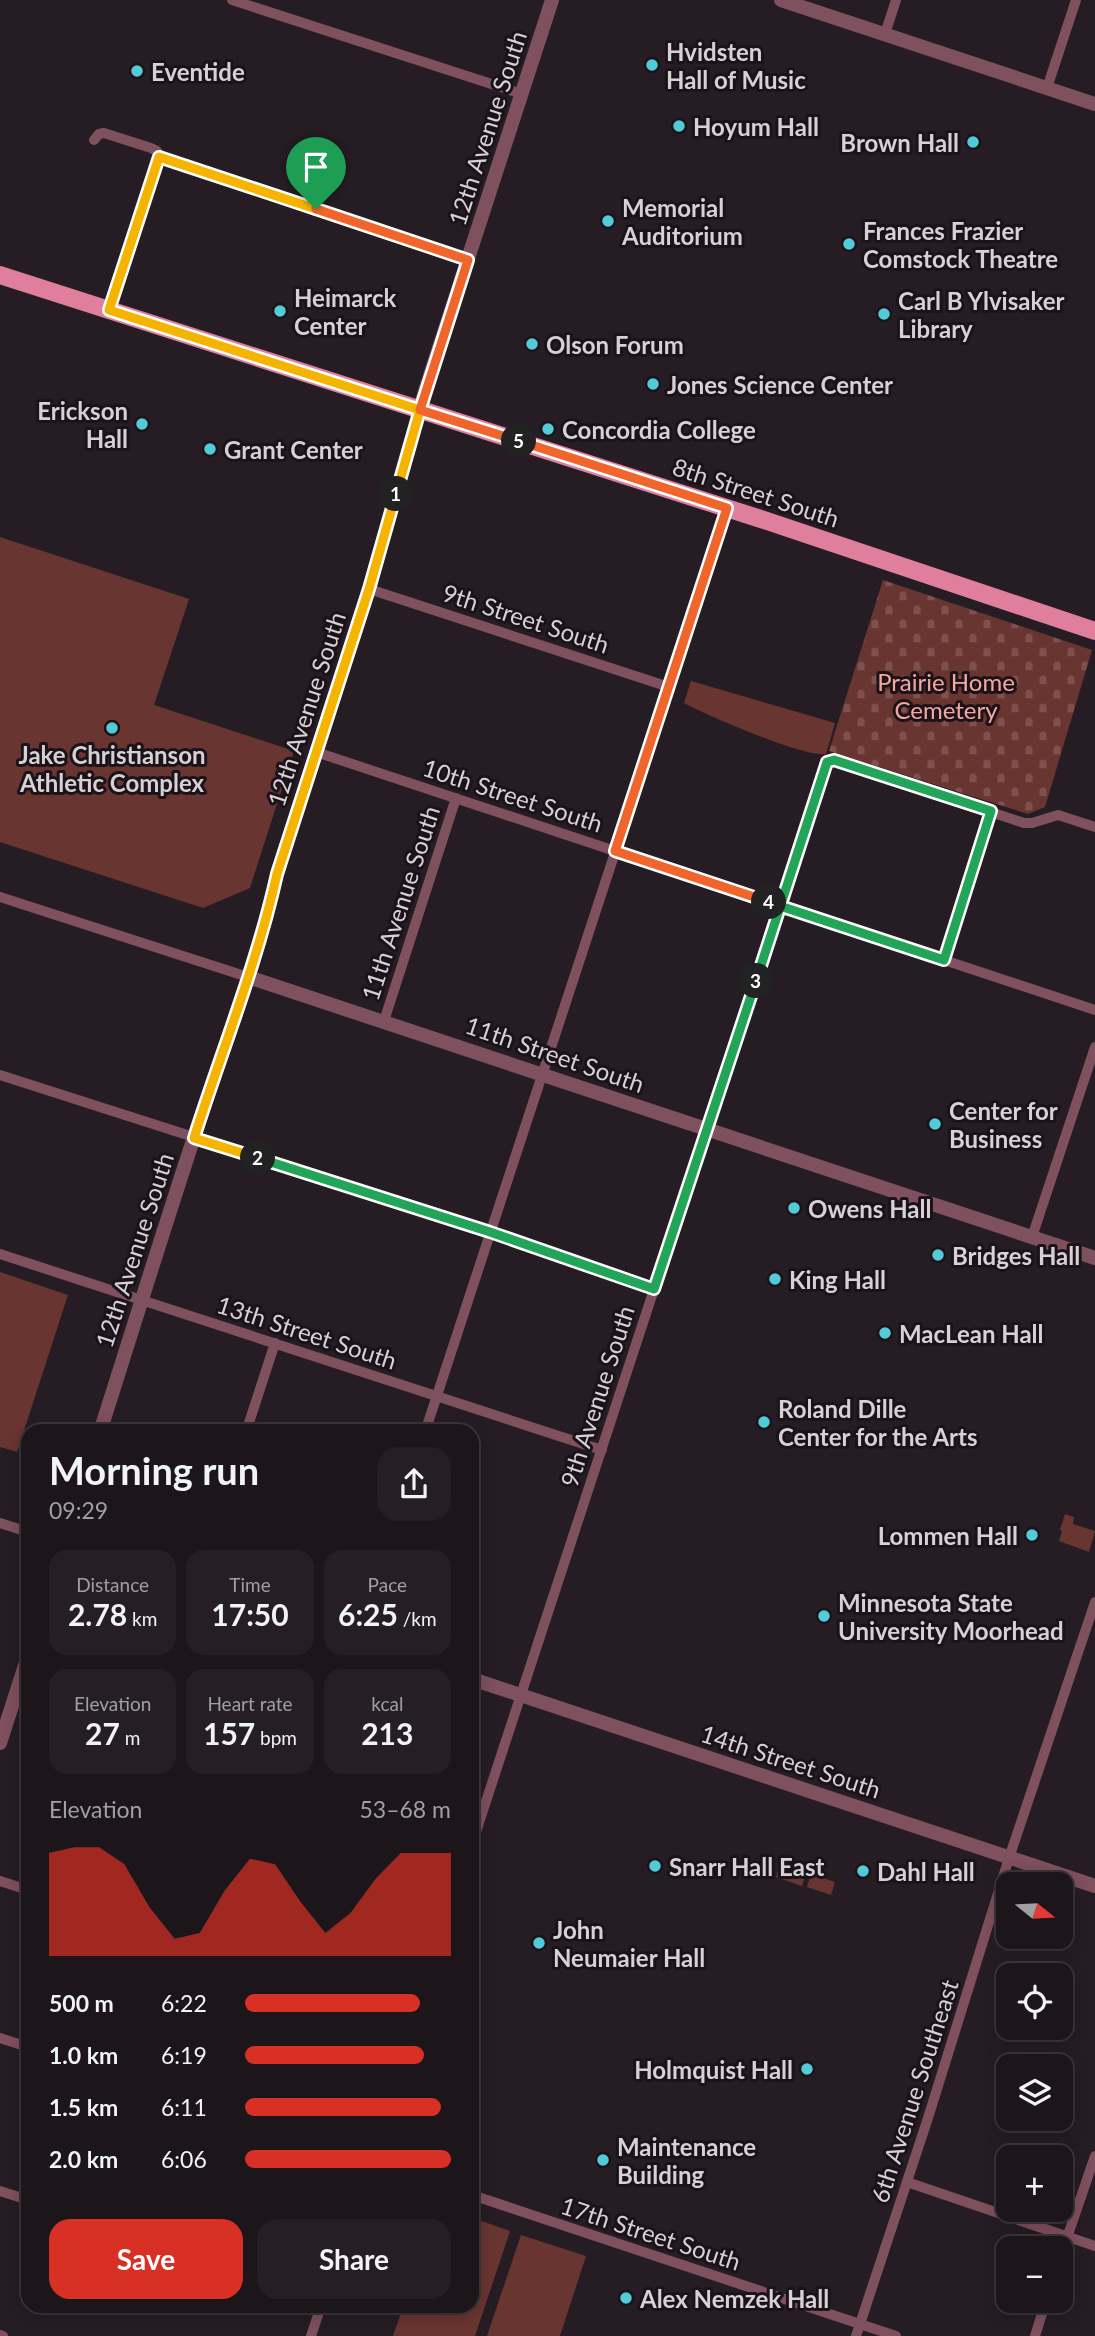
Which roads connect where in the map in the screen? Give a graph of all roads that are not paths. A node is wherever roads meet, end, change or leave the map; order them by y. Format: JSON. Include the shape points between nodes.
{"nodes":[{"id":1,"x":232,"y":0,"type":"edge"},
{"id":2,"x":552,"y":0,"type":"edge"},
{"id":3,"x":780,"y":0,"type":"edge"},
{"id":4,"x":896,"y":0,"type":"edge"},
{"id":5,"x":1076,"y":0,"type":"edge"},
{"id":6,"x":885,"y":34,"type":"junction"},
{"id":7,"x":1047,"y":88,"type":"junction"},
{"id":8,"x":522,"y":94,"type":"junction"},
{"id":9,"x":1095,"y":104,"type":"edge"},
{"id":10,"x":94,"y":140,"type":"dead end"},
{"id":11,"x":159,"y":157,"type":"junction"},
{"id":12,"x":468,"y":260,"type":"junction"},
{"id":13,"x":0,"y":275,"type":"edge"},
{"id":14,"x":109,"y":310,"type":"junction"},
{"id":15,"x":420,"y":410,"type":"junction"},
{"id":16,"x":727,"y":508,"type":"junction"},
{"id":17,"x":369,"y":589,"type":"junction"},
{"id":18,"x":1095,"y":631,"type":"edge"},
{"id":19,"x":669,"y":687,"type":"junction"},
{"id":20,"x":316,"y":752,"type":"junction"},
{"id":21,"x":456,"y":798,"type":"junction"},
{"id":22,"x":991,"y":811,"type":"junction"},
{"id":23,"x":1095,"y":827,"type":"edge"},
{"id":24,"x":615,"y":851,"type":"junction"},
{"id":25,"x":0,"y":897,"type":"edge"},
{"id":26,"x":780,"y":906,"type":"junction"},
{"id":27,"x":944,"y":960,"type":"junction"},
{"id":28,"x":248,"y":977,"type":"junction"},
{"id":29,"x":1095,"y":1010,"type":"edge"},
{"id":30,"x":384,"y":1021,"type":"junction"},
{"id":31,"x":1095,"y":1047,"type":"edge"},
{"id":32,"x":542,"y":1074,"type":"junction"},
{"id":33,"x":0,"y":1075,"type":"edge"},
{"id":34,"x":707,"y":1129,"type":"junction"},
{"id":35,"x":194,"y":1138,"type":"junction"},
{"id":36,"x":490,"y":1232,"type":"junction"},
{"id":37,"x":1032,"y":1237,"type":"junction"},
{"id":38,"x":0,"y":1254,"type":"edge"},
{"id":39,"x":1095,"y":1258,"type":"edge"},
{"id":40,"x":654,"y":1289,"type":"junction"},
{"id":41,"x":142,"y":1301,"type":"junction"},
{"id":42,"x":275,"y":1343,"type":"junction"},
{"id":43,"x":436,"y":1396,"type":"junction"},
{"id":44,"x":103,"y":1424,"type":"edge"},
{"id":45,"x":249,"y":1424,"type":"edge"},
{"id":46,"x":427,"y":1424,"type":"edge"},
{"id":47,"x":602,"y":1450,"type":"junction"},
{"id":48,"x":0,"y":1523,"type":"edge"},
{"id":49,"x":21,"y":1530,"type":"edge"},
{"id":50,"x":1095,"y":1602,"type":"edge"},
{"id":51,"x":1093,"y":1614,"type":"edge"},
{"id":52,"x":21,"y":1671,"type":"edge"},
{"id":53,"x":479,"y":1681,"type":"edge"},
{"id":54,"x":521,"y":1696,"type":"junction"},
{"id":55,"x":6,"y":1702,"type":"edge"},
{"id":56,"x":0,"y":1743,"type":"edge"},
{"id":57,"x":479,"y":1823,"type":"edge"},
{"id":58,"x":1009,"y":1858,"type":"junction"},
{"id":59,"x":0,"y":1881,"type":"edge"},
{"id":60,"x":1095,"y":1886,"type":"edge"},
{"id":61,"x":21,"y":1888,"type":"edge"},
{"id":62,"x":0,"y":2038,"type":"edge"},
{"id":63,"x":21,"y":2045,"type":"edge"},
{"id":64,"x":1095,"y":2156,"type":"edge"},
{"id":65,"x":907,"y":2182,"type":"junction"},
{"id":66,"x":0,"y":2190,"type":"edge"},
{"id":67,"x":479,"y":2197,"type":"edge"},
{"id":68,"x":21,"y":2198,"type":"edge"},
{"id":69,"x":1068,"y":2236,"type":"joint"},
{"id":70,"x":1073,"y":2238,"type":"edge"},
{"id":71,"x":1095,"y":2246,"type":"edge"},
{"id":72,"x":319,"y":2313,"type":"edge"},
{"id":73,"x":1042,"y":2313,"type":"edge"},
{"id":74,"x":860,"y":2324,"type":"junction"},
{"id":75,"x":311,"y":2336,"type":"edge"},
{"id":76,"x":856,"y":2336,"type":"edge"},
{"id":77,"x":896,"y":2336,"type":"edge"},
{"id":78,"x":1034,"y":2336,"type":"edge"}],
"edges":[{"from":1,"to":8,"type":"street"},
{"from":2,"to":8,"type":"street","name":"12th Avenue South"},
{"from":3,"to":6,"type":"street"},
{"from":4,"to":6,"type":"street"},
{"from":5,"to":7,"type":"street"},
{"from":6,"to":7,"type":"street"},
{"from":7,"to":9,"type":"street"},
{"from":8,"to":12,"type":"street","name":"12th Avenue South"},
{"from":10,"to":11,"type":"street","via":[[104,133],[151,148]]},
{"from":11,"to":12,"type":"street"},
{"from":11,"to":14,"type":"street"},
{"from":12,"to":15,"type":"street","name":"12th Avenue South"},
{"from":13,"to":14,"type":"main road","name":"8th Street South"},
{"from":14,"to":15,"type":"main road","name":"8th Street South"},
{"from":15,"to":16,"type":"main road","name":"8th Street South"},
{"from":15,"to":17,"type":"street","name":"12th Avenue South"},
{"from":16,"to":18,"type":"main road","name":"8th Street South"},
{"from":16,"to":19,"type":"street"},
{"from":17,"to":19,"type":"street","name":"9th Street South"},
{"from":17,"to":20,"type":"street","name":"12th Avenue South"},
{"from":19,"to":24,"type":"street"},
{"from":20,"to":21,"type":"street","name":"10th Street South"},
{"from":20,"to":28,"type":"street","name":"12th Avenue South"},
{"from":21,"to":24,"type":"street","name":"10th Street South"},
{"from":21,"to":30,"type":"street","name":"11th Avenue South"},
{"from":22,"to":23,"type":"street","via":[[1024,823],[1058,815]]},
{"from":22,"to":26,"type":"street","name":"9th Avenue South","via":[[834,760],[827,762]]},
{"from":22,"to":27,"type":"street"},
{"from":24,"to":26,"type":"street","name":"10th Street South"},
{"from":24,"to":32,"type":"street"},
{"from":25,"to":28,"type":"street","name":"11th Street South"},
{"from":26,"to":27,"type":"street","name":"10th Street South"},
{"from":26,"to":34,"type":"street","name":"9th Avenue South"},
{"from":27,"to":29,"type":"street","name":"10th Street South"},
{"from":28,"to":30,"type":"street","name":"11th Street South"},
{"from":28,"to":35,"type":"street","name":"12th Avenue South"},
{"from":30,"to":32,"type":"street","name":"11th Street South"},
{"from":31,"to":37,"type":"street"},
{"from":32,"to":34,"type":"street","name":"11th Street South"},
{"from":32,"to":36,"type":"street"},
{"from":33,"to":35,"type":"street"},
{"from":34,"to":37,"type":"street","name":"11th Street South"},
{"from":34,"to":40,"type":"street","name":"9th Avenue South"},
{"from":35,"to":36,"type":"street"},
{"from":35,"to":41,"type":"street","name":"12th Avenue South"},
{"from":36,"to":40,"type":"street"},
{"from":36,"to":43,"type":"street"},
{"from":37,"to":39,"type":"street","name":"11th Street South"},
{"from":38,"to":41,"type":"street","name":"13th Street South"},
{"from":40,"to":47,"type":"street","name":"9th Avenue South"},
{"from":41,"to":42,"type":"street","name":"13th Street South"},
{"from":41,"to":44,"type":"street","name":"12th Avenue South"},
{"from":42,"to":43,"type":"street","name":"13th Street South"},
{"from":42,"to":45,"type":"street"},
{"from":43,"to":46,"type":"street"},
{"from":43,"to":47,"type":"street","name":"13th Street South"},
{"from":47,"to":54,"type":"street","name":"9th Avenue South"},
{"from":48,"to":49,"type":"street"},
{"from":50,"to":51,"type":"street","name":"6th Avenue Southeast"},
{"from":51,"to":58,"type":"street","name":"6th Avenue Southeast"},
{"from":52,"to":55,"type":"street"},
{"from":53,"to":54,"type":"street","name":"14th Street South"},
{"from":54,"to":57,"type":"street","name":"9th Avenue South"},
{"from":54,"to":58,"type":"street","name":"14th Street South"},
{"from":55,"to":56,"type":"street"},
{"from":58,"to":60,"type":"street","name":"14th Street South"},
{"from":58,"to":65,"type":"street","name":"6th Avenue Southeast"},
{"from":59,"to":61,"type":"street"},
{"from":62,"to":63,"type":"street"},
{"from":64,"to":69,"type":"street"},
{"from":65,"to":69,"type":"street"},
{"from":65,"to":74,"type":"street","name":"6th Avenue Southeast"},
{"from":66,"to":68,"type":"street"},
{"from":67,"to":74,"type":"street","name":"17th Street South"},
{"from":70,"to":71,"type":"street"},
{"from":72,"to":75,"type":"street"},
{"from":73,"to":78,"type":"street"},
{"from":74,"to":76,"type":"street","name":"6th Avenue Southeast"},
{"from":74,"to":77,"type":"street","name":"17th Street South"}]}
